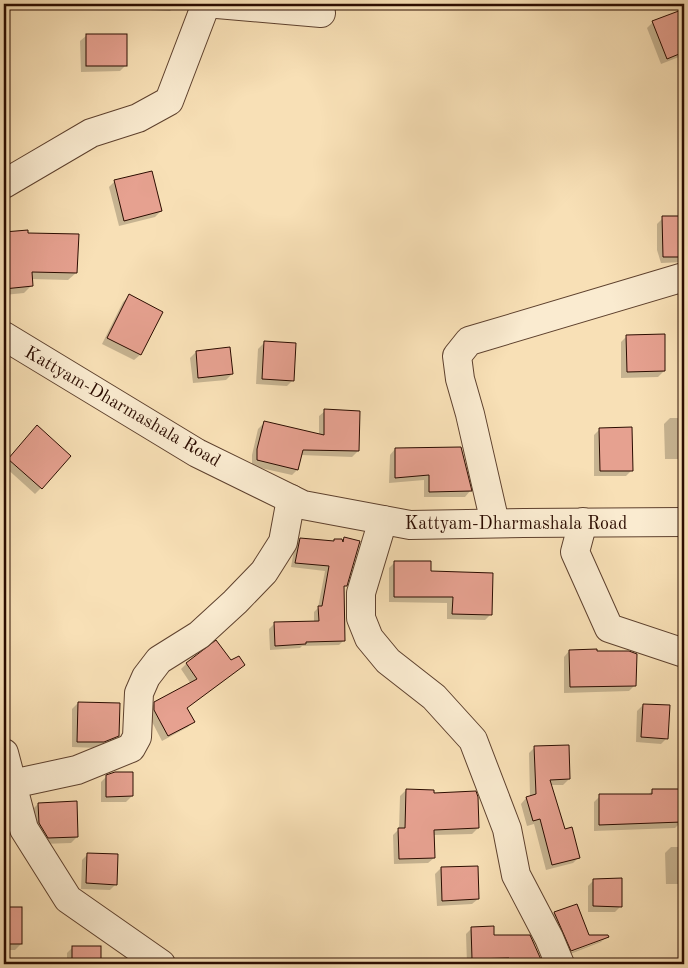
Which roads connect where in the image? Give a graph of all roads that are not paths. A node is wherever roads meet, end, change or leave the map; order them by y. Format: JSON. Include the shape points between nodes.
{"nodes":[{"id":1,"x":206,"y":4,"type":"edge"},
{"id":2,"x":217,"y":4,"type":"edge"},
{"id":3,"x":321,"y":13,"type":"dead end"},
{"id":4,"x":4,"y":184,"type":"edge"},
{"id":5,"x":684,"y":276,"type":"edge"},
{"id":6,"x":4,"y":336,"type":"edge"},
{"id":7,"x":291,"y":499,"type":"junction"},
{"id":8,"x":383,"y":520,"type":"junction"},
{"id":9,"x":583,"y":522,"type":"junction"},
{"id":10,"x":684,"y":522,"type":"edge"},
{"id":11,"x":495,"y":523,"type":"junction"},
{"id":12,"x":684,"y":653,"type":"edge"},
{"id":13,"x":4,"y":753,"type":"edge"},
{"id":14,"x":12,"y":784,"type":"junction"},
{"id":15,"x":161,"y":964,"type":"edge"},
{"id":16,"x":560,"y":964,"type":"edge"}],
"edges":[{"from":1,"to":4,"type":"street","via":[[170,101],[138,118],[91,133]]},
{"from":2,"to":3,"type":"street"},
{"from":5,"to":11,"type":"street","via":[[469,341],[458,356],[460,380]]},
{"from":6,"to":7,"type":"street","name":"Kattyam-Dharmashala Road","via":[[197,453]]},
{"from":7,"to":8,"type":"street","name":"Kattyam-Dharmashala Road","via":[[303,505]]},
{"from":7,"to":14,"type":"street","via":[[283,542],[264,572],[199,635],[159,660],[146,677],[139,693],[137,737],[132,748],[76,770]]},
{"from":8,"to":11,"type":"street","name":"Kattyam-Dharmashala Road","via":[[410,526]]},
{"from":8,"to":16,"type":"street","via":[[361,593],[361,618],[369,638],[388,661],[434,697],[473,740],[508,829],[516,875]]},
{"from":9,"to":10,"type":"street","name":"Kattyam-Dharmashala Road"},
{"from":9,"to":11,"type":"street","name":"Kattyam-Dharmashala Road"},
{"from":9,"to":12,"type":"street","via":[[575,552],[609,628]]},
{"from":13,"to":14,"type":"street"},
{"from":14,"to":15,"type":"street","via":[[24,829],[68,899]]}]}
